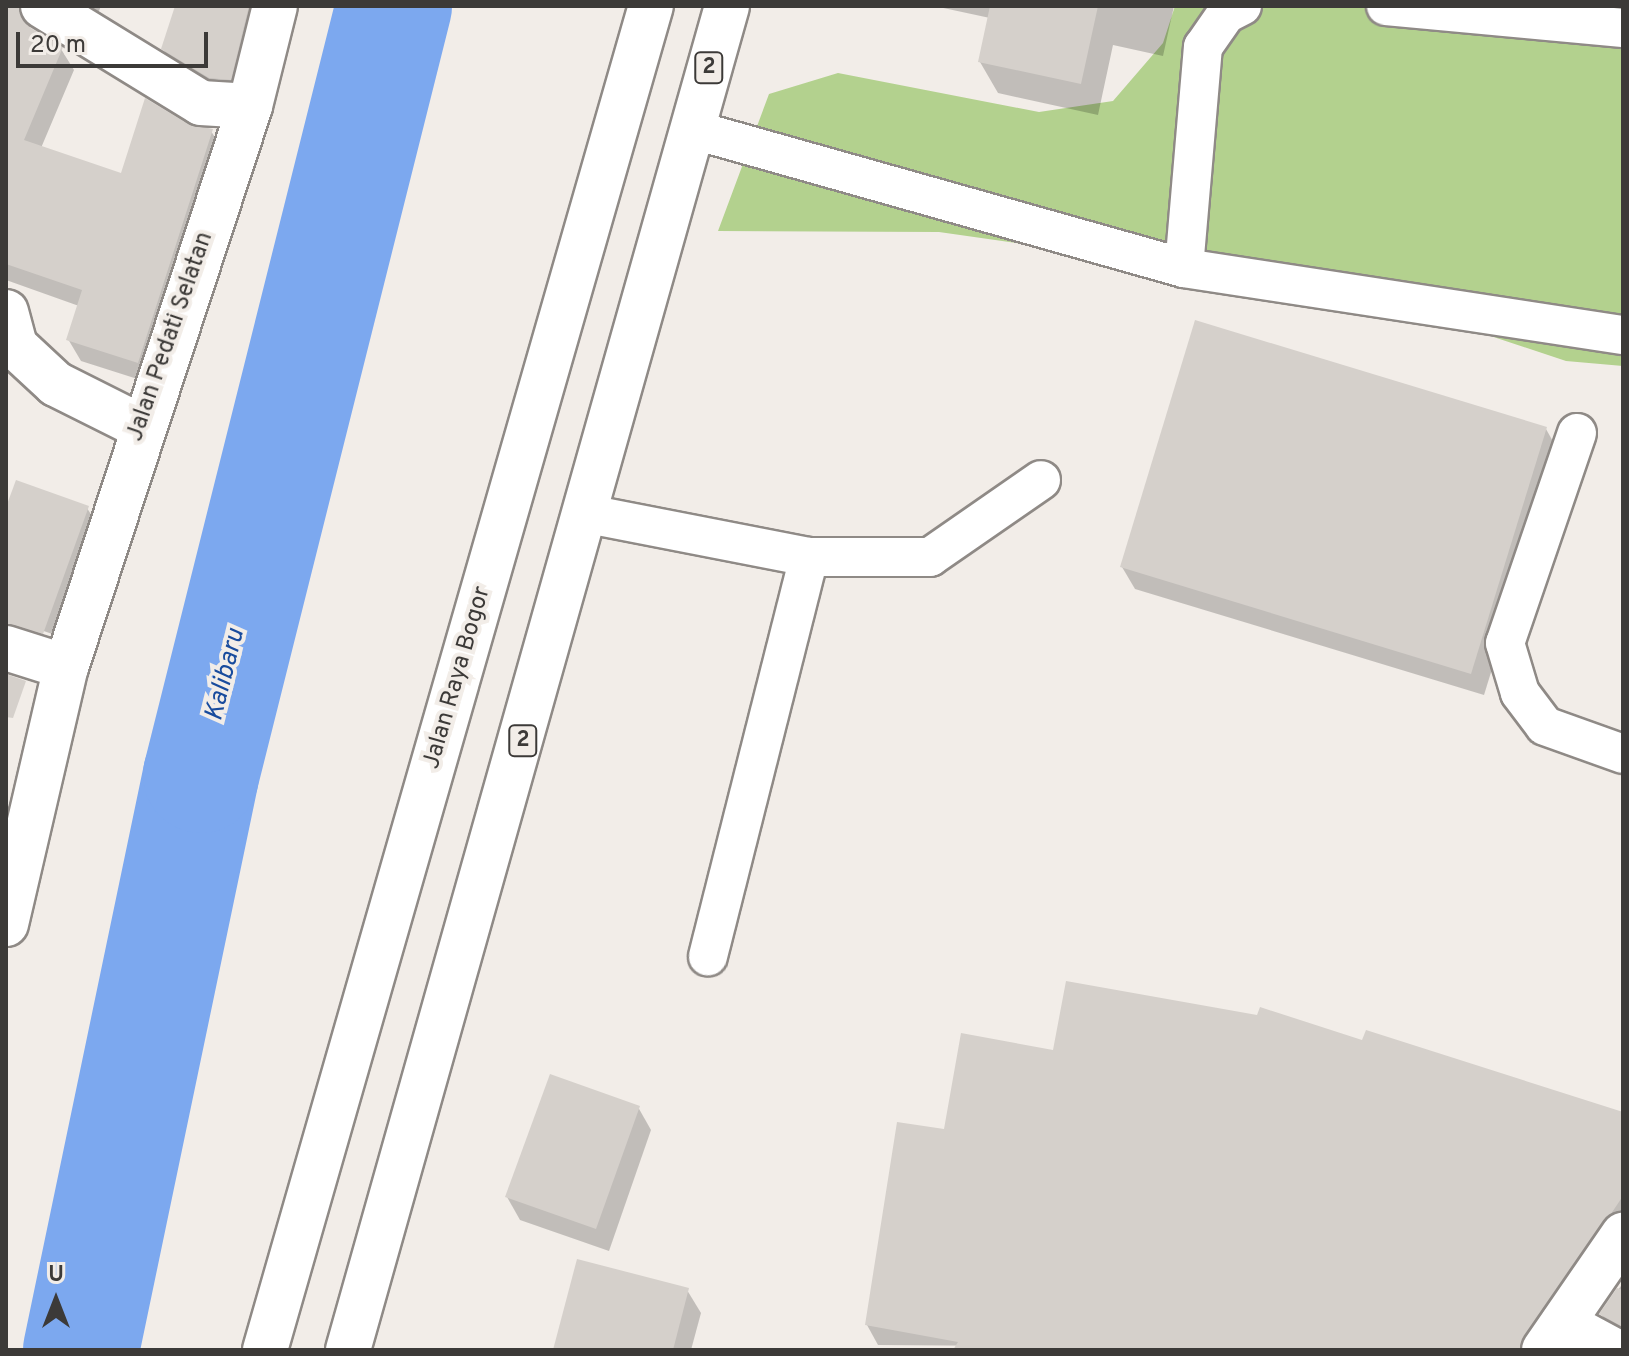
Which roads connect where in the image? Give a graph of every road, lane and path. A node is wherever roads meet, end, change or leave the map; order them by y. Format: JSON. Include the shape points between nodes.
{"nodes":[{"id":1,"x":43,"y":6,"type":"edge"},
{"id":2,"x":275,"y":6,"type":"edge"},
{"id":3,"x":651,"y":6,"type":"edge"},
{"id":4,"x":727,"y":6,"type":"edge"},
{"id":5,"x":1242,"y":6,"type":"edge"},
{"id":6,"x":1386,"y":6,"type":"edge"},
{"id":7,"x":1623,"y":28,"type":"edge"},
{"id":8,"x":250,"y":106,"type":"junction"},
{"id":9,"x":691,"y":129,"type":"junction"},
{"id":10,"x":1184,"y":268,"type":"junction"},
{"id":11,"x":6,"y":312,"type":"edge"},
{"id":12,"x":1623,"y":335,"type":"edge"},
{"id":13,"x":140,"y":426,"type":"junction"},
{"id":14,"x":1577,"y":433,"type":"dead end"},
{"id":15,"x":1041,"y":480,"type":"dead end"},
{"id":16,"x":588,"y":514,"type":"junction"},
{"id":17,"x":809,"y":557,"type":"junction"},
{"id":18,"x":6,"y":648,"type":"edge"},
{"id":19,"x":66,"y":667,"type":"junction"},
{"id":20,"x":1623,"y":754,"type":"edge"},
{"id":21,"x":6,"y":924,"type":"edge"},
{"id":22,"x":708,"y":956,"type":"dead end"},
{"id":23,"x":1623,"y":1235,"type":"edge"},
{"id":24,"x":1554,"y":1337,"type":"edge"},
{"id":25,"x":265,"y":1350,"type":"edge"},
{"id":26,"x":348,"y":1350,"type":"edge"},
{"id":27,"x":1613,"y":1350,"type":"edge"}],
"edges":[{"from":1,"to":8,"type":"main road","via":[[201,103]]},
{"from":2,"to":8,"type":"main road","name":"Jalan Pedati Selatan"},
{"from":3,"to":25,"type":"main road","name":"Jalan Raya Bogor"},
{"from":4,"to":9,"type":"main road","number":"2"},
{"from":5,"to":10,"type":"lane","via":[[1226,14],[1203,47]]},
{"from":6,"to":7,"type":"lane"},
{"from":8,"to":13,"type":"main road","name":"Jalan Pedati Selatan"},
{"from":9,"to":10,"type":"lane"},
{"from":9,"to":16,"type":"main road","number":"2"},
{"from":10,"to":12,"type":"lane"},
{"from":11,"to":13,"type":"main road","via":[[15,346],[56,384]]},
{"from":13,"to":19,"type":"main road","name":"Jalan Pedati Selatan"},
{"from":14,"to":20,"type":"lane","via":[[1505,643],[1520,693],[1545,726]]},
{"from":15,"to":17,"type":"lane","via":[[930,557]]},
{"from":16,"to":17,"type":"lane"},
{"from":16,"to":26,"type":"main road","number":"2"},
{"from":17,"to":22,"type":"lane"},
{"from":18,"to":19,"type":"main road"},
{"from":19,"to":21,"type":"main road","name":"Jalan Pedati Selatan"},
{"from":23,"to":24,"type":"main road"},
{"from":24,"to":27,"type":"main road"}]}
